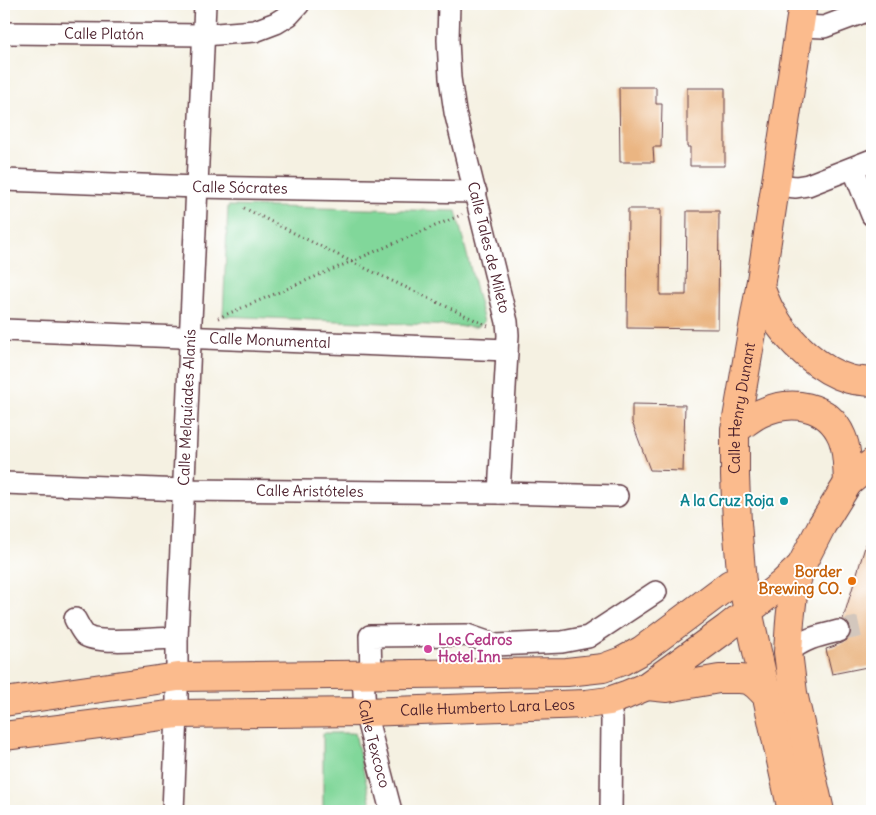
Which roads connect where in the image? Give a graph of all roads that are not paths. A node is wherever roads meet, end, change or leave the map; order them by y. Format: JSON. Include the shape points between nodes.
{"nodes":[{"id":1,"x":205,"y":4,"type":"edge"},
{"id":2,"x":299,"y":4,"type":"edge"},
{"id":3,"x":449,"y":4,"type":"edge"},
{"id":4,"x":872,"y":9,"type":"edge"},
{"id":5,"x":802,"y":15,"type":"edge"},
{"id":6,"x":4,"y":33,"type":"edge"},
{"id":7,"x":204,"y":34,"type":"junction"},
{"id":8,"x":863,"y":164,"type":"edge"},
{"id":9,"x":4,"y":180,"type":"edge"},
{"id":10,"x":776,"y":185,"type":"junction"},
{"id":11,"x":197,"y":187,"type":"junction"},
{"id":12,"x":476,"y":192,"type":"junction"},
{"id":13,"x":872,"y":215,"type":"edge"},
{"id":14,"x":760,"y":287,"type":"junction"},
{"id":15,"x":4,"y":330,"type":"edge"},
{"id":16,"x":191,"y":338,"type":"junction"},
{"id":17,"x":507,"y":343,"type":"junction"},
{"id":18,"x":872,"y":382,"type":"edge"},
{"id":19,"x":735,"y":430,"type":"junction"},
{"id":20,"x":872,"y":463,"type":"edge"},
{"id":21,"x":4,"y":482,"type":"edge"},
{"id":22,"x":848,"y":483,"type":"junction"},
{"id":23,"x":184,"y":490,"type":"junction"},
{"id":24,"x":499,"y":493,"type":"junction"},
{"id":25,"x":617,"y":496,"type":"dead end"},
{"id":26,"x":801,"y":566,"type":"junction"},
{"id":27,"x":742,"y":582,"type":"junction"},
{"id":28,"x":656,"y":592,"type":"dead end"},
{"id":29,"x":748,"y":612,"type":"junction"},
{"id":30,"x":74,"y":619,"type":"dead end"},
{"id":31,"x":840,"y":631,"type":"tunnel mouth"},
{"id":32,"x":177,"y":638,"type":"junction"},
{"id":33,"x":788,"y":652,"type":"junction"},
{"id":34,"x":367,"y":675,"type":"junction"},
{"id":35,"x":178,"y":677,"type":"junction"},
{"id":36,"x":647,"y":686,"type":"junction"},
{"id":37,"x":766,"y":696,"type":"junction"},
{"id":38,"x":608,"y":701,"type":"junction"},
{"id":39,"x":4,"y":702,"type":"edge"},
{"id":40,"x":365,"y":712,"type":"junction"},
{"id":41,"x":177,"y":714,"type":"junction"},
{"id":42,"x":4,"y":736,"type":"edge"},
{"id":43,"x":173,"y":811,"type":"edge"},
{"id":44,"x":391,"y":811,"type":"edge"},
{"id":45,"x":611,"y":811,"type":"edge"},
{"id":46,"x":792,"y":811,"type":"edge"},
{"id":47,"x":820,"y":811,"type":"edge"}],
"edges":[{"from":1,"to":7,"type":"street","name":"Calle Melquíades Alanís"},
{"from":2,"to":7,"type":"street","via":[[276,23],[255,31]]},
{"from":3,"to":12,"type":"street","name":"Calle Tales de Mileto","via":[[450,78],[455,112]]},
{"from":4,"to":5,"type":"street","via":[[824,26]]},
{"from":5,"to":10,"type":"main road","name":"Calle Henry Dunant"},
{"from":6,"to":7,"type":"street","name":"Calle Platón"},
{"from":7,"to":11,"type":"street","name":"Calle Melquíades Alanís"},
{"from":8,"to":10,"type":"street","via":[[808,185]]},
{"from":8,"to":13,"type":"street"},
{"from":9,"to":11,"type":"street","name":"Calle Sócrates"},
{"from":10,"to":14,"type":"main road","name":"Calle Henry Dunant"},
{"from":11,"to":12,"type":"street","name":"Calle Sócrates"},
{"from":11,"to":16,"type":"street","name":"Calle Melquíades Alanís"},
{"from":12,"to":17,"type":"street","name":"Calle Tales de Mileto","via":[[507,322]]},
{"from":14,"to":18,"type":"main road","via":[[773,316],[809,357],[825,369],[849,379]]},
{"from":14,"to":19,"type":"main road","name":"Calle Henry Dunant"},
{"from":15,"to":16,"type":"street","name":"Calle Monumental"},
{"from":16,"to":17,"type":"street","name":"Calle Monumental"},
{"from":16,"to":23,"type":"street","name":"Calle Melquíades Alanís"},
{"from":17,"to":24,"type":"street","name":"Calle Tales de Mileto"},
{"from":19,"to":22,"type":"main road","via":[[761,413],[782,406],[800,405],[821,412],[835,424],[843,439]]},
{"from":19,"to":27,"type":"main road","name":"Calle Henry Dunant","via":[[734,476]]},
{"from":20,"to":22,"type":"main road","name":"Calle Humberto Lara Leos"},
{"from":21,"to":23,"type":"street","name":"Calle Aristóteles"},
{"from":22,"to":26,"type":"main road","name":"Calle Humberto Lara Leos"},
{"from":23,"to":24,"type":"street","name":"Calle Aristóteles"},
{"from":23,"to":32,"type":"street","name":"Calle Melquíades Alanís"},
{"from":24,"to":25,"type":"street","name":"Calle Aristóteles"},
{"from":26,"to":29,"type":"main road","name":"Calle Humberto Lara Leos"},
{"from":26,"to":33,"type":"main road","via":[[793,594]]},
{"from":27,"to":29,"type":"main road","name":"Calle Henry Dunant"},
{"from":27,"to":34,"type":"main road","via":[[730,584],[642,650],[603,668],[567,672]]},
{"from":28,"to":34,"type":"street","name":"Calle Texcoco","via":[[588,637],[562,642],[496,645],[467,634],[370,636]]},
{"from":29,"to":36,"type":"main road","name":"Calle Humberto Lara Leos"},
{"from":29,"to":37,"type":"main road","name":"Calle Henry Dunant"},
{"from":30,"to":32,"type":"street","via":[[85,635],[94,640]]},
{"from":31,"to":33,"type":"street","via":[[810,638]]},
{"from":32,"to":35,"type":"street","name":"Calle Melquíades Alanís"},
{"from":33,"to":47,"type":"main road","via":[[793,693]]},
{"from":34,"to":35,"type":"main road"},
{"from":34,"to":40,"type":"street","name":"Calle Texcoco"},
{"from":35,"to":39,"type":"main road"},
{"from":35,"to":41,"type":"street","name":"Calle Melquíades Alanís"},
{"from":36,"to":37,"type":"main road","via":[[667,688],[719,679],[740,679],[750,680]]},
{"from":36,"to":38,"type":"main road","name":"Calle Humberto Lara Leos"},
{"from":37,"to":46,"type":"main road","name":"Calle Henry Dunant"},
{"from":38,"to":40,"type":"main road","name":"Calle Humberto Lara Leos"},
{"from":38,"to":45,"type":"street","via":[[612,720]]},
{"from":40,"to":41,"type":"main road","name":"Calle Humberto Lara Leos"},
{"from":40,"to":44,"type":"street","name":"Calle Texcoco"},
{"from":41,"to":42,"type":"main road","name":"Calle Humberto Lara Leos"},
{"from":41,"to":43,"type":"street","name":"Calle Melquíades Alanís"}]}
